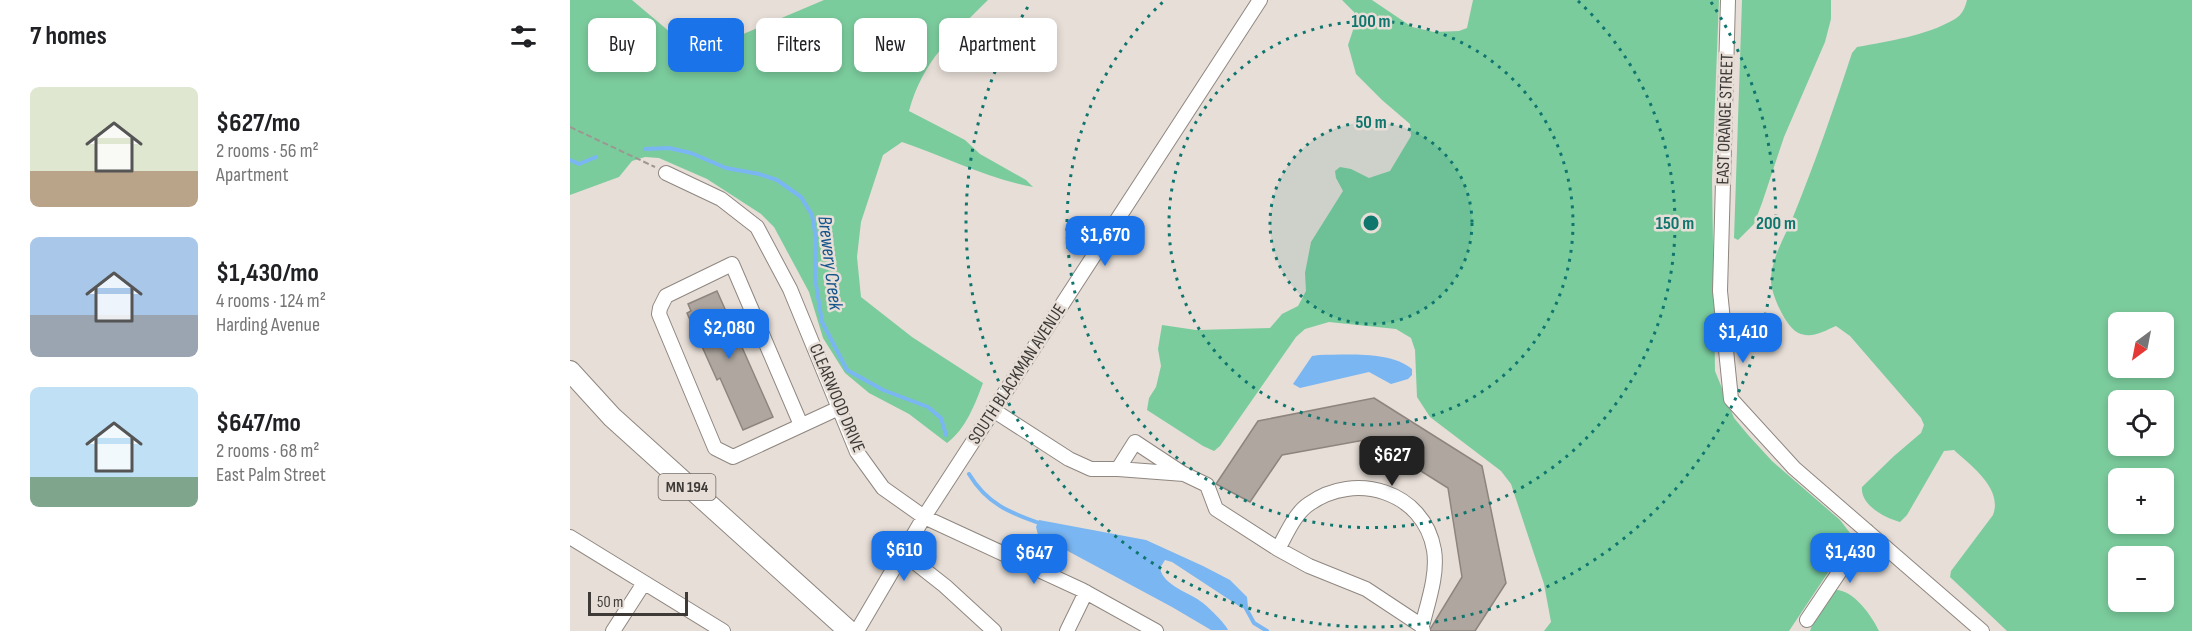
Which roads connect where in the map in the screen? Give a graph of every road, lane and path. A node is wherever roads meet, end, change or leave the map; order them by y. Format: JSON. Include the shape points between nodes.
{"nodes":[{"id":1,"x":1260,"y":0,"type":"edge"},
{"id":2,"x":1728,"y":0,"type":"edge"},
{"id":3,"x":570,"y":127,"type":"edge"},
{"id":4,"x":666,"y":172,"type":"joint"},
{"id":5,"x":570,"y":372,"type":"edge"},
{"id":6,"x":570,"y":386,"type":"edge"},
{"id":7,"x":839,"y":408,"type":"junction"},
{"id":8,"x":993,"y":410,"type":"junction"},
{"id":9,"x":612,"y":417,"type":"junction"},
{"id":10,"x":801,"y":426,"type":"junction"},
{"id":11,"x":1118,"y":469,"type":"junction"},
{"id":12,"x":1184,"y":474,"type":"junction"},
{"id":13,"x":924,"y":517,"type":"junction"},
{"id":14,"x":1867,"y":531,"type":"junction"},
{"id":15,"x":570,"y":537,"type":"edge"},
{"id":16,"x":1278,"y":549,"type":"junction"},
{"id":17,"x":903,"y":553,"type":"junction"},
{"id":18,"x":644,"y":583,"type":"junction"},
{"id":19,"x":1086,"y":592,"type":"junction"},
{"id":20,"x":1807,"y":620,"type":"dead end"},
{"id":21,"x":1422,"y":629,"type":"edge"},
{"id":22,"x":613,"y":631,"type":"edge"},
{"id":23,"x":723,"y":631,"type":"edge"},
{"id":24,"x":849,"y":631,"type":"edge"},
{"id":25,"x":857,"y":631,"type":"edge"},
{"id":26,"x":994,"y":631,"type":"edge"},
{"id":27,"x":1066,"y":631,"type":"edge"},
{"id":28,"x":1156,"y":631,"type":"edge"},
{"id":29,"x":1983,"y":631,"type":"edge"}],
"edges":[{"from":1,"to":8,"type":"street","name":"SOUTH BLACKMAN AVENUE"},
{"from":2,"to":14,"type":"street","name":"EAST ORANGE STREET","via":[[1720,291],[1731,399],[1794,468]]},
{"from":3,"to":4,"type":"path"},
{"from":4,"to":7,"type":"street","name":"CLEARWOOD DRIVE","via":[[721,199],[757,227],[790,289]]},
{"from":5,"to":9,"type":"highway","number":"MN 194"},
{"from":6,"to":9,"type":"highway","number":"MN 194"},
{"from":7,"to":10,"type":"street"},
{"from":7,"to":13,"type":"street","name":"CLEARWOOD DRIVE","via":[[857,452],[883,488]]},
{"from":8,"to":11,"type":"street","via":[[1068,459],[1091,469]]},
{"from":8,"to":13,"type":"street","name":"SOUTH BLACKMAN AVENUE"},
{"from":9,"to":24,"type":"highway","number":"MN 194"},
{"from":10,"to":10,"type":"street","via":[[733,457],[715,448],[660,314],[666,296],[732,264]]},
{"from":11,"to":12,"type":"street"},
{"from":11,"to":12,"type":"street","via":[[1135,442]]},
{"from":12,"to":16,"type":"street","via":[[1206,485],[1216,509]]},
{"from":13,"to":17,"type":"street","name":"SOUTH BLACKMAN AVENUE"},
{"from":13,"to":19,"type":"street","name":"CLEARWOOD DRIVE"},
{"from":14,"to":20,"type":"street"},
{"from":14,"to":29,"type":"street","name":"EAST ORANGE STREET"},
{"from":15,"to":18,"type":"street"},
{"from":16,"to":21,"type":"street","via":[[1366,589]]},
{"from":16,"to":21,"type":"street","via":[[1307,505],[1330,492],[1364,487],[1397,496],[1422,518],[1434,550]]},
{"from":17,"to":25,"type":"street","name":"SOUTH BLACKMAN AVENUE"},
{"from":17,"to":26,"type":"street"},
{"from":18,"to":22,"type":"street"},
{"from":18,"to":23,"type":"street"},
{"from":19,"to":27,"type":"street"},
{"from":19,"to":28,"type":"street","name":"CLEARWOOD DRIVE"}]}
